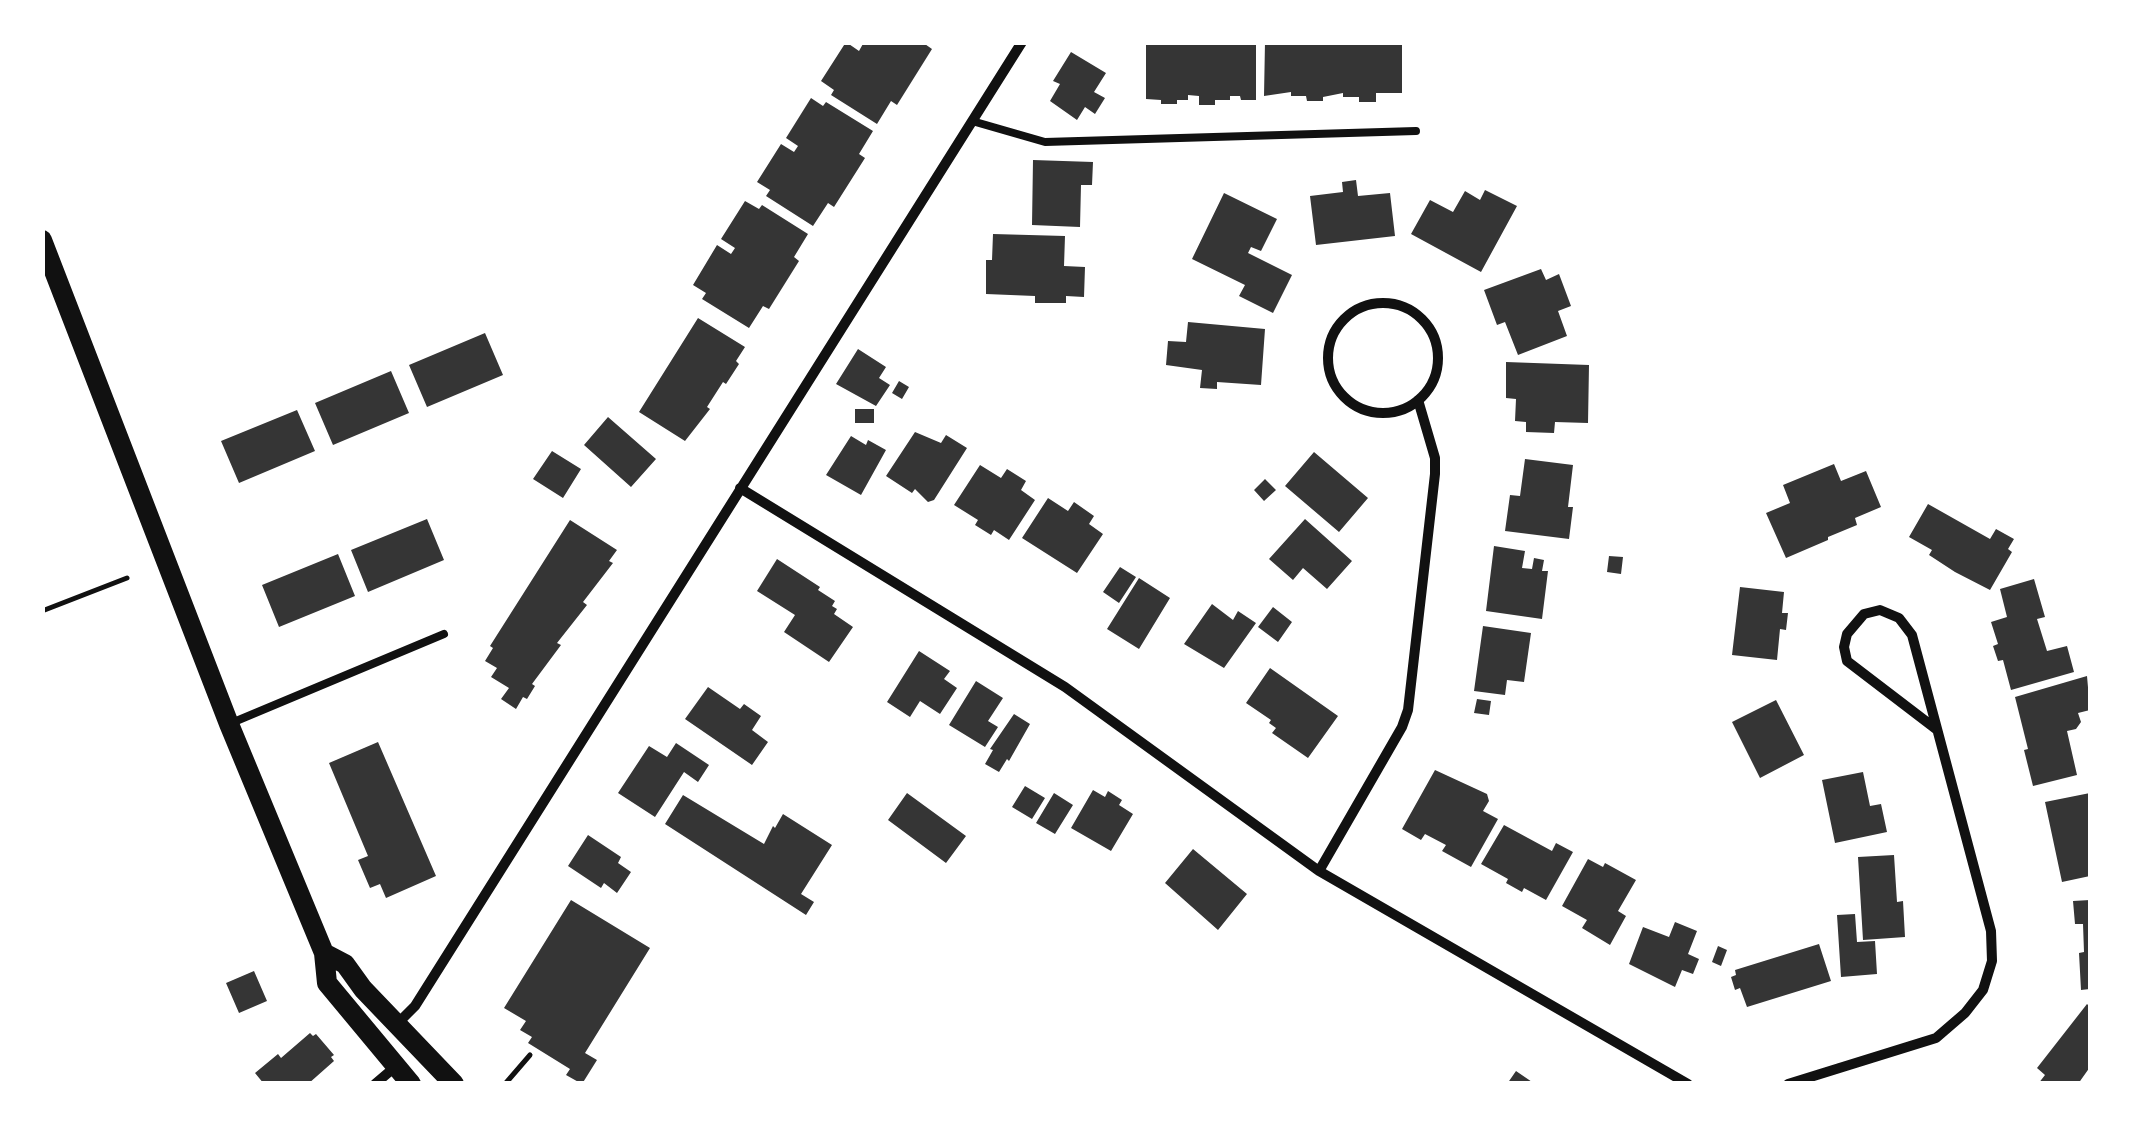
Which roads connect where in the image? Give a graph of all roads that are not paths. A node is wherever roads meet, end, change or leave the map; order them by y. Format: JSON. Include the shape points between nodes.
{"nodes":[{"id":1,"x":1022,"y":42,"type":"edge"},
{"id":2,"x":972,"y":122,"type":"junction"},
{"id":3,"x":1416,"y":132,"type":"dead end"},
{"id":4,"x":42,"y":240,"type":"edge"},
{"id":5,"x":1418,"y":400,"type":"junction"},
{"id":6,"x":740,"y":488,"type":"junction"},
{"id":7,"x":444,"y":634,"type":"dead end"},
{"id":8,"x":229,"y":724,"type":"junction"},
{"id":9,"x":1936,"y":729,"type":"junction"},
{"id":10,"x":1319,"y":870,"type":"junction"},
{"id":11,"x":324,"y":953,"type":"junction"},
{"id":12,"x":397,"y":1024,"type":"junction"},
{"id":13,"x":394,"y":1067,"type":"junction"},
{"id":14,"x":375,"y":1084,"type":"edge"},
{"id":15,"x":411,"y":1084,"type":"edge"},
{"id":16,"x":454,"y":1084,"type":"edge"},
{"id":17,"x":1688,"y":1084,"type":"edge"},
{"id":18,"x":1788,"y":1084,"type":"edge"}],
"edges":[{"from":1,"to":2,"type":"street"},
{"from":2,"to":3,"type":"lane","via":[[1045,142]]},
{"from":2,"to":6,"type":"street"},
{"from":4,"to":8,"type":"main road"},
{"from":5,"to":5,"type":"street","via":[[1436,371],[1438,353],[1426,321],[1395,303],[1377,302],[1344,318],[1328,351],[1329,370],[1348,401],[1383,414]]},
{"from":5,"to":10,"type":"street","via":[[1436,458],[1408,710]]},
{"from":6,"to":10,"type":"street","via":[[1065,687]]},
{"from":6,"to":12,"type":"street","via":[[415,1006]]},
{"from":7,"to":8,"type":"lane"},
{"from":8,"to":11,"type":"main road"},
{"from":9,"to":9,"type":"street","via":[[1912,636],[1899,618],[1880,610],[1864,614],[1847,634],[1847,661]]},
{"from":9,"to":18,"type":"street","via":[[1991,931],[1992,961],[1983,990],[1936,1038]]},
{"from":10,"to":17,"type":"street"},
{"from":11,"to":12,"type":"main road","via":[[346,964]]},
{"from":11,"to":13,"type":"main road","via":[[327,983]]},
{"from":12,"to":16,"type":"main road"},
{"from":13,"to":14,"type":"street"},
{"from":13,"to":15,"type":"main road"}]}
